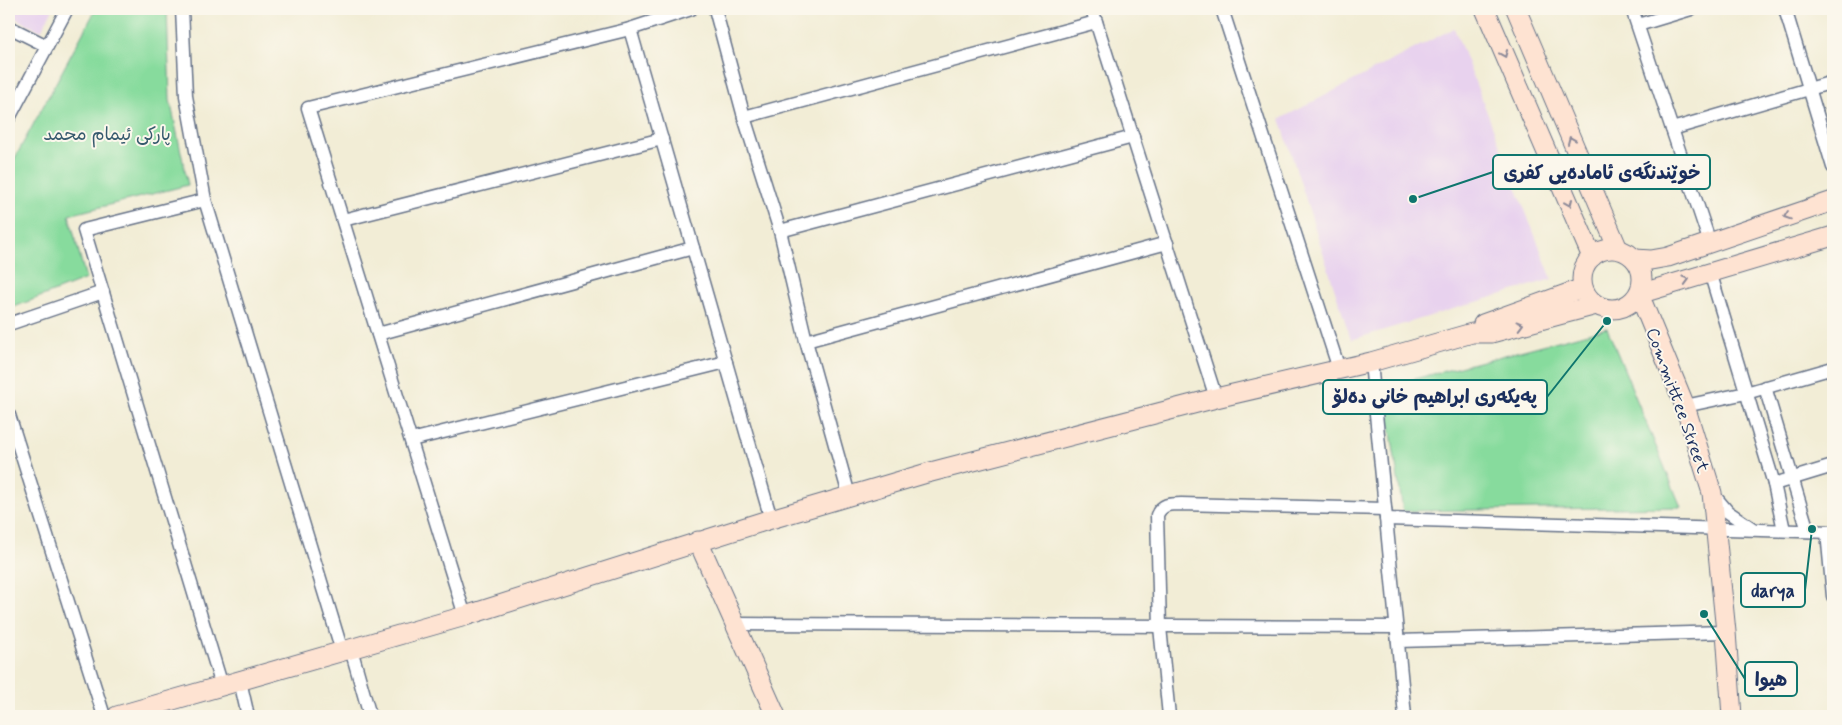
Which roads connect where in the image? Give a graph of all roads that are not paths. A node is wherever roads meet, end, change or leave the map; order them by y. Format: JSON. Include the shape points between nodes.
{"nodes":[{"id":1,"x":67,"y":9,"type":"edge"},
{"id":2,"x":182,"y":9,"type":"edge"},
{"id":3,"x":691,"y":9,"type":"edge"},
{"id":4,"x":715,"y":9,"type":"edge"},
{"id":5,"x":1092,"y":9,"type":"edge"},
{"id":6,"x":1222,"y":9,"type":"edge"},
{"id":7,"x":1485,"y":9,"type":"edge"},
{"id":8,"x":1516,"y":9,"type":"edge"},
{"id":9,"x":1632,"y":9,"type":"edge"},
{"id":10,"x":1691,"y":9,"type":"edge"},
{"id":11,"x":1785,"y":9,"type":"edge"},
{"id":12,"x":1096,"y":22,"type":"junction"},
{"id":13,"x":1638,"y":25,"type":"junction"},
{"id":14,"x":9,"y":27,"type":"edge"},
{"id":15,"x":630,"y":29,"type":"junction"},
{"id":16,"x":47,"y":46,"type":"junction"},
{"id":17,"x":1833,"y":82,"type":"edge"},
{"id":18,"x":1809,"y":89,"type":"junction"},
{"id":19,"x":744,"y":117,"type":"junction"},
{"id":20,"x":9,"y":118,"type":"edge"},
{"id":21,"x":1672,"y":129,"type":"junction"},
{"id":22,"x":1133,"y":137,"type":"junction"},
{"id":23,"x":662,"y":139,"type":"junction"},
{"id":24,"x":1833,"y":167,"type":"edge"},
{"id":25,"x":205,"y":200,"type":"junction"},
{"id":26,"x":1833,"y":201,"type":"edge"},
{"id":27,"x":343,"y":220,"type":"junction"},
{"id":28,"x":780,"y":231,"type":"junction"},
{"id":29,"x":1833,"y":236,"type":"edge"},
{"id":30,"x":1167,"y":243,"type":"junction"},
{"id":31,"x":1710,"y":243,"type":"junction"},
{"id":32,"x":693,"y":248,"type":"junction"},
{"id":33,"x":1618,"y":249,"type":"junction"},
{"id":34,"x":1592,"y":257,"type":"junction"},
{"id":35,"x":1635,"y":259,"type":"junction"},
{"id":36,"x":1710,"y":272,"type":"junction"},
{"id":37,"x":1584,"y":288,"type":"junction"},
{"id":38,"x":103,"y":292,"type":"junction"},
{"id":39,"x":1639,"y":294,"type":"junction"},
{"id":40,"x":1596,"y":304,"type":"junction"},
{"id":41,"x":9,"y":324,"type":"edge"},
{"id":42,"x":1472,"y":333,"type":"junction"},
{"id":43,"x":378,"y":334,"type":"junction"},
{"id":44,"x":806,"y":341,"type":"junction"},
{"id":45,"x":726,"y":362,"type":"junction"},
{"id":46,"x":1372,"y":362,"type":"junction"},
{"id":47,"x":1833,"y":368,"type":"edge"},
{"id":48,"x":1339,"y":369,"type":"junction"},
{"id":49,"x":1765,"y":387,"type":"junction"},
{"id":50,"x":1746,"y":392,"type":"junction"},
{"id":51,"x":1216,"y":398,"type":"junction"},
{"id":52,"x":1685,"y":406,"type":"junction"},
{"id":53,"x":9,"y":415,"type":"edge"},
{"id":54,"x":411,"y":440,"type":"junction"},
{"id":55,"x":1833,"y":466,"type":"edge"},
{"id":56,"x":1794,"y":479,"type":"junction"},
{"id":57,"x":1774,"y":484,"type":"junction"},
{"id":58,"x":1712,"y":493,"type":"junction"},
{"id":59,"x":849,"y":495,"type":"junction"},
{"id":60,"x":1385,"y":514,"type":"junction"},
{"id":61,"x":771,"y":519,"type":"junction"},
{"id":62,"x":1716,"y":528,"type":"junction"},
{"id":63,"x":1754,"y":530,"type":"junction"},
{"id":64,"x":1784,"y":530,"type":"junction"},
{"id":65,"x":1808,"y":531,"type":"junction"},
{"id":66,"x":1830,"y":532,"type":"edge"},
{"id":67,"x":698,"y":541,"type":"junction"},
{"id":68,"x":1833,"y":596,"type":"edge"},
{"id":69,"x":465,"y":616,"type":"junction"},
{"id":70,"x":735,"y":624,"type":"junction"},
{"id":71,"x":1160,"y":627,"type":"junction"},
{"id":72,"x":1396,"y":627,"type":"junction"},
{"id":73,"x":1726,"y":632,"type":"junction"},
{"id":74,"x":1398,"y":641,"type":"junction"},
{"id":75,"x":347,"y":650,"type":"junction"},
{"id":76,"x":240,"y":681,"type":"junction"},
{"id":77,"x":222,"y":686,"type":"junction"},
{"id":78,"x":126,"y":715,"type":"edge"},
{"id":79,"x":104,"y":716,"type":"edge"},
{"id":80,"x":248,"y":716,"type":"edge"},
{"id":81,"x":370,"y":716,"type":"edge"},
{"id":82,"x":776,"y":716,"type":"edge"},
{"id":83,"x":1169,"y":716,"type":"edge"},
{"id":84,"x":1405,"y":716,"type":"edge"},
{"id":85,"x":1732,"y":716,"type":"edge"}],
"edges":[{"from":1,"to":16,"type":"street"},
{"from":2,"to":25,"type":"street","via":[[186,96]]},
{"from":3,"to":15,"type":"street"},
{"from":4,"to":19,"type":"street"},
{"from":5,"to":12,"type":"street"},
{"from":6,"to":48,"type":"street"},
{"from":7,"to":34,"type":"street","one_way":true},
{"from":33,"to":8,"type":"street","one_way":true},
{"from":9,"to":13,"type":"street"},
{"from":10,"to":13,"type":"street"},
{"from":11,"to":18,"type":"street"},
{"from":12,"to":19,"type":"street"},
{"from":12,"to":22,"type":"street"},
{"from":13,"to":21,"type":"street"},
{"from":14,"to":16,"type":"street"},
{"from":15,"to":23,"type":"street"},
{"from":15,"to":27,"type":"street","via":[[308,108]]},
{"from":16,"to":20,"type":"street"},
{"from":17,"to":18,"type":"street"},
{"from":18,"to":21,"type":"street"},
{"from":18,"to":24,"type":"street"},
{"from":19,"to":28,"type":"street"},
{"from":21,"to":31,"type":"street"},
{"from":22,"to":28,"type":"street"},
{"from":22,"to":30,"type":"street"},
{"from":23,"to":27,"type":"street"},
{"from":23,"to":32,"type":"street"},
{"from":25,"to":38,"type":"street","via":[[84,230]]},
{"from":25,"to":75,"type":"street"},
{"from":26,"to":31,"type":"street","one_way":true},
{"from":27,"to":43,"type":"street"},
{"from":28,"to":44,"type":"street"},
{"from":29,"to":36,"type":"street"},
{"from":30,"to":44,"type":"street"},
{"from":30,"to":51,"type":"street"},
{"from":31,"to":35,"type":"street","via":[[1660,259]]},
{"from":32,"to":43,"type":"street"},
{"from":32,"to":45,"type":"street"},
{"from":33,"to":34,"type":"street","via":[[1608,249]]},
{"from":33,"to":35,"type":"street"},
{"from":34,"to":37,"type":"street","via":[[1583,271]]},
{"from":35,"to":39,"type":"street","via":[[1642,276]]},
{"from":39,"to":36,"type":"street","one_way":true},
{"from":36,"to":50,"type":"street"},
{"from":37,"to":40,"type":"street","via":[[1588,298]]},
{"from":37,"to":42,"type":"street","via":[[1486,323]]},
{"from":38,"to":41,"type":"street"},
{"from":38,"to":77,"type":"street"},
{"from":39,"to":40,"type":"street","via":[[1619,309]]},
{"from":39,"to":52,"type":"street","name":"Committee Street"},
{"from":42,"to":40,"type":"street","one_way":true,"via":[[1491,333]]},
{"from":42,"to":46,"type":"street"},
{"from":43,"to":54,"type":"street"},
{"from":44,"to":59,"type":"street"},
{"from":45,"to":54,"type":"street"},
{"from":45,"to":61,"type":"street"},
{"from":46,"to":48,"type":"street"},
{"from":46,"to":60,"type":"street"},
{"from":47,"to":49,"type":"street"},
{"from":48,"to":51,"type":"street"},
{"from":49,"to":50,"type":"street"},
{"from":49,"to":56,"type":"street"},
{"from":50,"to":52,"type":"street"},
{"from":50,"to":57,"type":"street"},
{"from":51,"to":59,"type":"street"},
{"from":52,"to":58,"type":"street","name":"Committee Street"},
{"from":53,"to":79,"type":"street"},
{"from":54,"to":69,"type":"street"},
{"from":55,"to":56,"type":"street"},
{"from":56,"to":57,"type":"street"},
{"from":56,"to":65,"type":"street"},
{"from":57,"to":64,"type":"street"},
{"from":58,"to":62,"type":"street","name":"Committee Street"},
{"from":58,"to":63,"type":"street","via":[[1728,512]]},
{"from":59,"to":61,"type":"street"},
{"from":60,"to":62,"type":"street"},
{"from":60,"to":71,"type":"street","via":[[1166,505],[1157,515]]},
{"from":60,"to":72,"type":"street"},
{"from":61,"to":67,"type":"street"},
{"from":62,"to":63,"type":"street"},
{"from":62,"to":73,"type":"street","name":"Committee Street"},
{"from":63,"to":64,"type":"street"},
{"from":64,"to":65,"type":"street"},
{"from":65,"to":66,"type":"street"},
{"from":66,"to":68,"type":"street"},
{"from":67,"to":69,"type":"street"},
{"from":67,"to":70,"type":"street"},
{"from":69,"to":75,"type":"street"},
{"from":70,"to":71,"type":"street"},
{"from":70,"to":82,"type":"street"},
{"from":71,"to":72,"type":"street"},
{"from":71,"to":83,"type":"street"},
{"from":72,"to":74,"type":"street"},
{"from":73,"to":74,"type":"street"},
{"from":73,"to":85,"type":"street","name":"Committee Street"},
{"from":74,"to":84,"type":"street"},
{"from":75,"to":76,"type":"street"},
{"from":75,"to":81,"type":"street"},
{"from":76,"to":77,"type":"street"},
{"from":76,"to":80,"type":"street"},
{"from":77,"to":78,"type":"street"}]}
